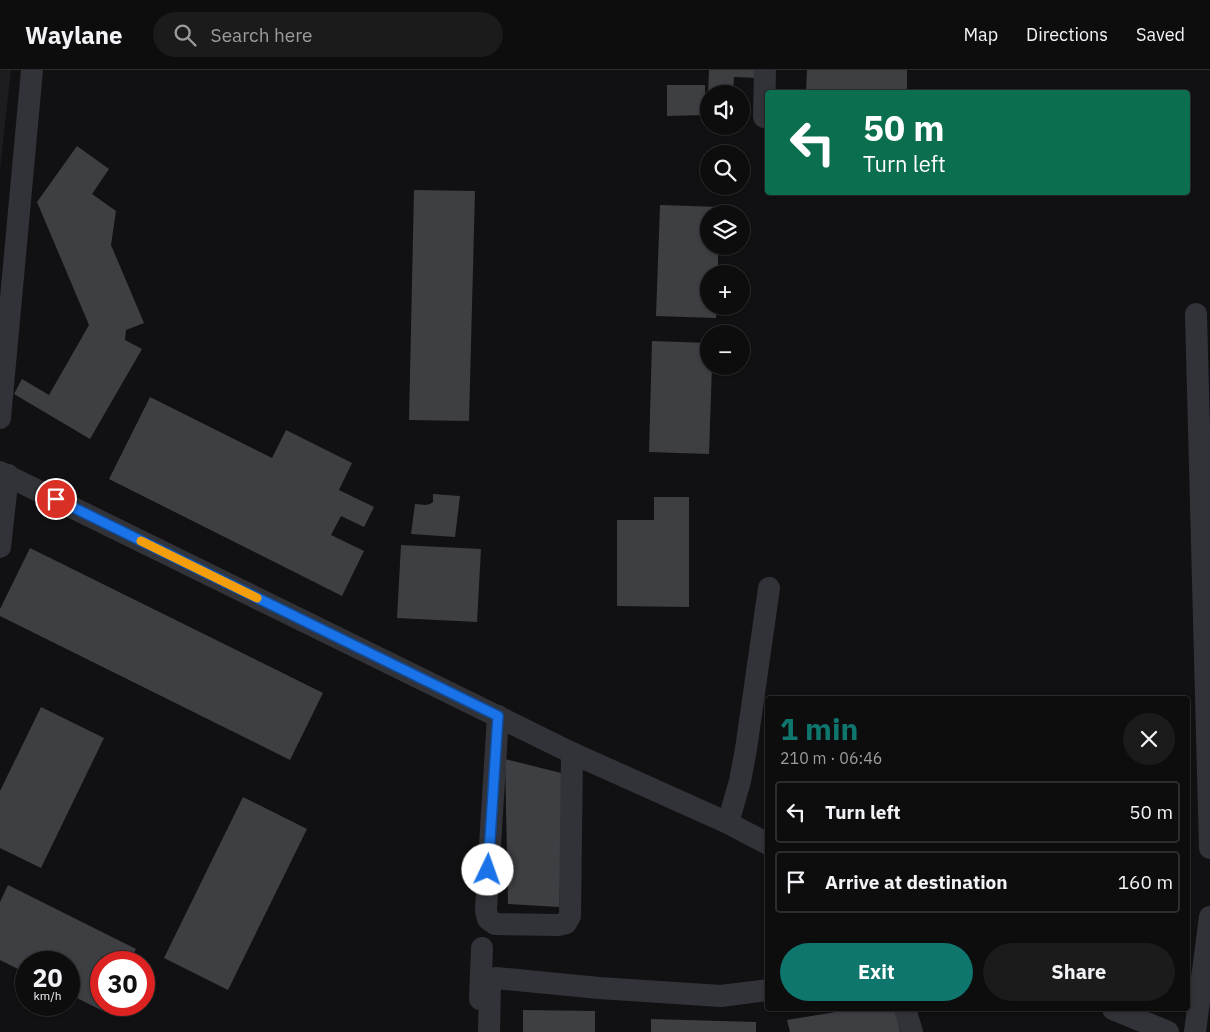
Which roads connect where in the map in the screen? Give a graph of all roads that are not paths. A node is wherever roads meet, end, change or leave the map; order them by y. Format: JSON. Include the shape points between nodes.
{"nodes":[{"id":1,"x":32,"y":70,"type":"edge"},
{"id":2,"x":765,"y":70,"type":"edge"},
{"id":3,"x":764,"y":118,"type":"dead end"},
{"id":4,"x":1196,"y":314,"type":"dead end"},
{"id":5,"x":0,"y":418,"type":"edge"},
{"id":6,"x":4,"y":473,"type":"edge"},
{"id":7,"x":0,"y":547,"type":"edge"},
{"id":8,"x":769,"y":588,"type":"dead end"},
{"id":9,"x":498,"y":716,"type":"junction"},
{"id":10,"x":572,"y":753,"type":"junction"},
{"id":11,"x":728,"y":823,"type":"junction"},
{"id":12,"x":765,"y":842,"type":"edge"},
{"id":13,"x":1210,"y":848,"type":"edge"},
{"id":14,"x":1210,"y":916,"type":"edge"},
{"id":15,"x":482,"y":948,"type":"dead end"},
{"id":16,"x":765,"y":990,"type":"edge"},
{"id":17,"x":905,"y":1011,"type":"edge"},
{"id":18,"x":1118,"y":1011,"type":"edge"},
{"id":19,"x":479,"y":1032,"type":"edge"},
{"id":20,"x":489,"y":1032,"type":"edge"},
{"id":21,"x":912,"y":1032,"type":"edge"},
{"id":22,"x":1168,"y":1032,"type":"edge"},
{"id":23,"x":1196,"y":1032,"type":"edge"}],
"edges":[{"from":1,"to":5,"type":"street"},
{"from":2,"to":3,"type":"street"},
{"from":4,"to":13,"type":"street"},
{"from":6,"to":7,"type":"street"},
{"from":6,"to":9,"type":"street"},
{"from":8,"to":11,"type":"street","via":[[746,748]]},
{"from":9,"to":10,"type":"street"},
{"from":9,"to":10,"type":"street","via":[[486,910],[488,918],[495,924],[558,925],[566,923],[570,916]]},
{"from":10,"to":11,"type":"street"},
{"from":11,"to":12,"type":"street"},
{"from":14,"to":23,"type":"street"},
{"from":15,"to":19,"type":"street"},
{"from":16,"to":20,"type":"street","via":[[721,996],[496,978],[490,985]]},
{"from":17,"to":21,"type":"street"},
{"from":18,"to":22,"type":"street"}]}
